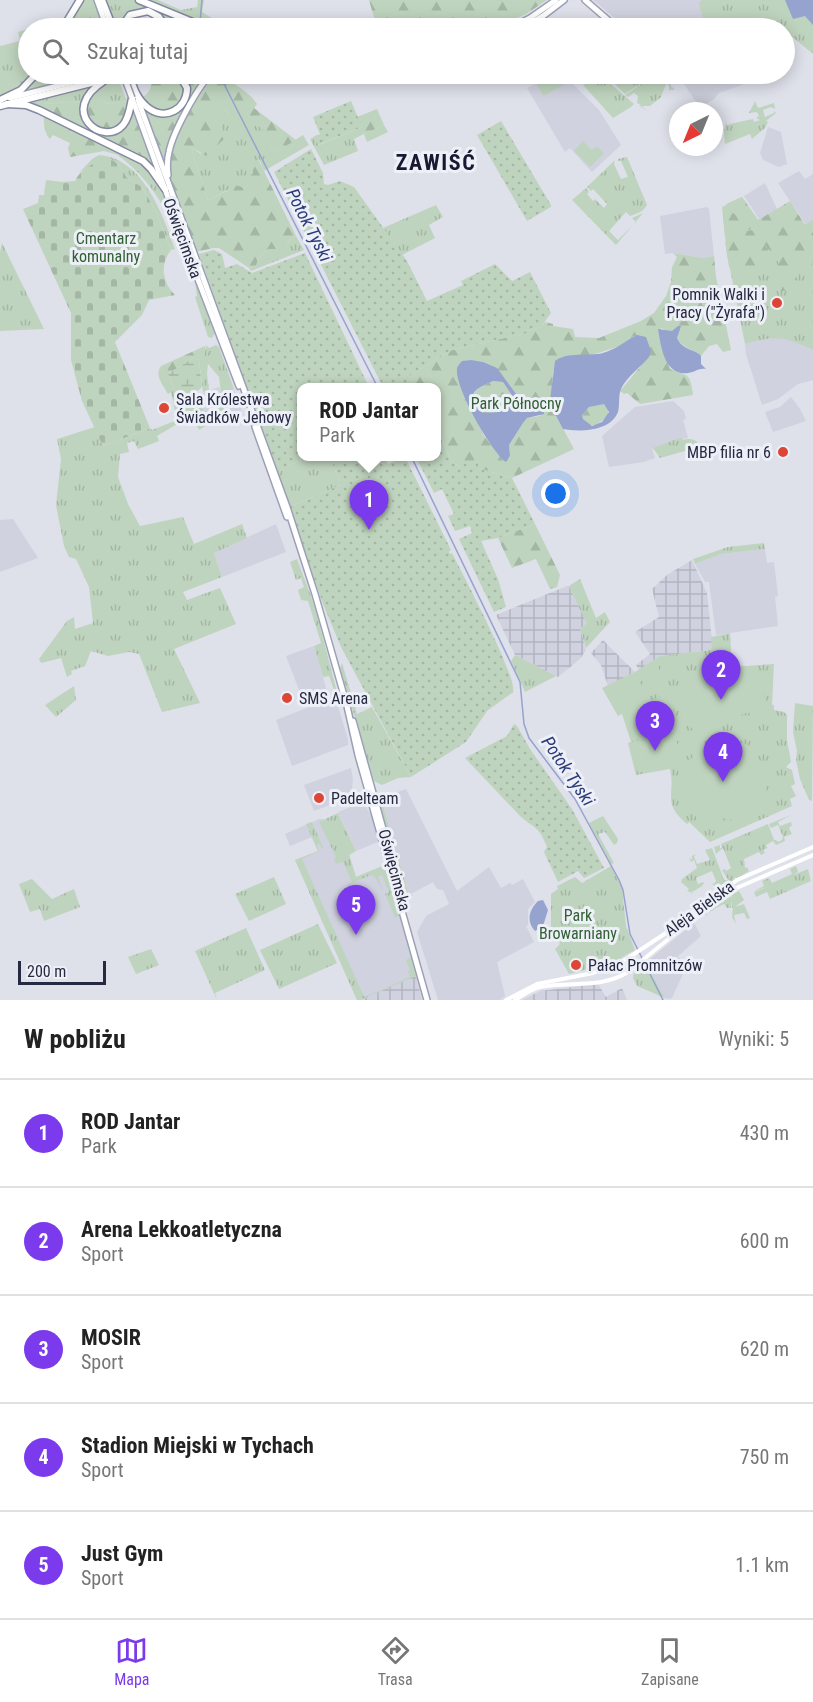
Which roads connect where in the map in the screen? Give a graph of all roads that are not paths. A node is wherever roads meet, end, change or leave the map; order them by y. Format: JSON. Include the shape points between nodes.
{"nodes":[{"id":1,"x":80,"y":0,"type":"edge"},
{"id":2,"x":97,"y":0,"type":"edge"},
{"id":3,"x":102,"y":0,"type":"edge"},
{"id":4,"x":139,"y":0,"type":"edge"},
{"id":5,"x":585,"y":0,"type":"edge"},
{"id":6,"x":562,"y":1,"type":"edge"},
{"id":7,"x":69,"y":18,"type":"edge"},
{"id":8,"x":103,"y":18,"type":"edge"},
{"id":9,"x":109,"y":18,"type":"edge"},
{"id":10,"x":128,"y":18,"type":"edge"},
{"id":11,"x":160,"y":18,"type":"edge"},
{"id":12,"x":181,"y":18,"type":"edge"},
{"id":13,"x":530,"y":18,"type":"edge"},
{"id":14,"x":537,"y":18,"type":"edge"},
{"id":15,"x":606,"y":18,"type":"edge"},
{"id":16,"x":27,"y":84,"type":"edge"},
{"id":17,"x":67,"y":84,"type":"edge"},
{"id":18,"x":75,"y":84,"type":"edge"},
{"id":19,"x":98,"y":84,"type":"edge"},
{"id":20,"x":130,"y":84,"type":"edge"},
{"id":21,"x":186,"y":84,"type":"edge"},
{"id":22,"x":203,"y":84,"type":"edge"},
{"id":23,"x":135,"y":98,"type":"junction"},
{"id":24,"x":3,"y":102,"type":"edge"},
{"id":25,"x":167,"y":187,"type":"junction"},
{"id":26,"x":813,"y":847,"type":"edge"},
{"id":27,"x":813,"y":855,"type":"edge"},
{"id":28,"x":749,"y":874,"type":"junction"},
{"id":29,"x":752,"y":881,"type":"junction"},
{"id":30,"x":429,"y":1000,"type":"edge"},
{"id":31,"x":506,"y":1000,"type":"edge"},
{"id":32,"x":515,"y":1000,"type":"edge"}],
"edges":[{"from":1,"to":7,"type":"highway"},
{"from":2,"to":8,"type":"main road"},
{"from":3,"to":9,"type":"highway"},
{"from":4,"to":12,"type":"highway"},
{"from":5,"to":15,"type":"main road"},
{"from":6,"to":13,"type":"main road"},
{"from":6,"to":14,"type":"main road"},
{"from":10,"to":11,"type":"highway","via":[[148,11]]},
{"from":16,"to":24,"type":"highway"},
{"from":17,"to":24,"type":"main road"},
{"from":18,"to":24,"type":"highway"},
{"from":19,"to":23,"type":"highway","via":[[86,96],[83,108],[90,125],[102,131],[118,129]]},
{"from":20,"to":23,"type":"highway","name":"Oświęcimska"},
{"from":21,"to":23,"type":"highway","via":[[184,102],[167,114],[156,112]]},
{"from":22,"to":25,"type":"main road","via":[[172,140]]},
{"from":23,"to":25,"type":"main road","name":"Oświęcimska"},
{"from":24,"to":25,"type":"highway","via":[[39,110],[131,155]]},
{"from":25,"to":30,"type":"main road","name":"Oświęcimska","via":[[234,375],[281,489],[315,594]]},
{"from":26,"to":28,"type":"main road","name":"Aleja Bielska"},
{"from":27,"to":29,"type":"main road","name":"Aleja Bielska"},
{"from":28,"to":29,"type":"main road"},
{"from":28,"to":31,"type":"main road","name":"Aleja Bielska","via":[[622,962],[593,973],[537,984]]},
{"from":29,"to":32,"type":"main road","name":"Aleja Bielska","via":[[722,896],[623,975],[609,981],[541,987]]}]}
